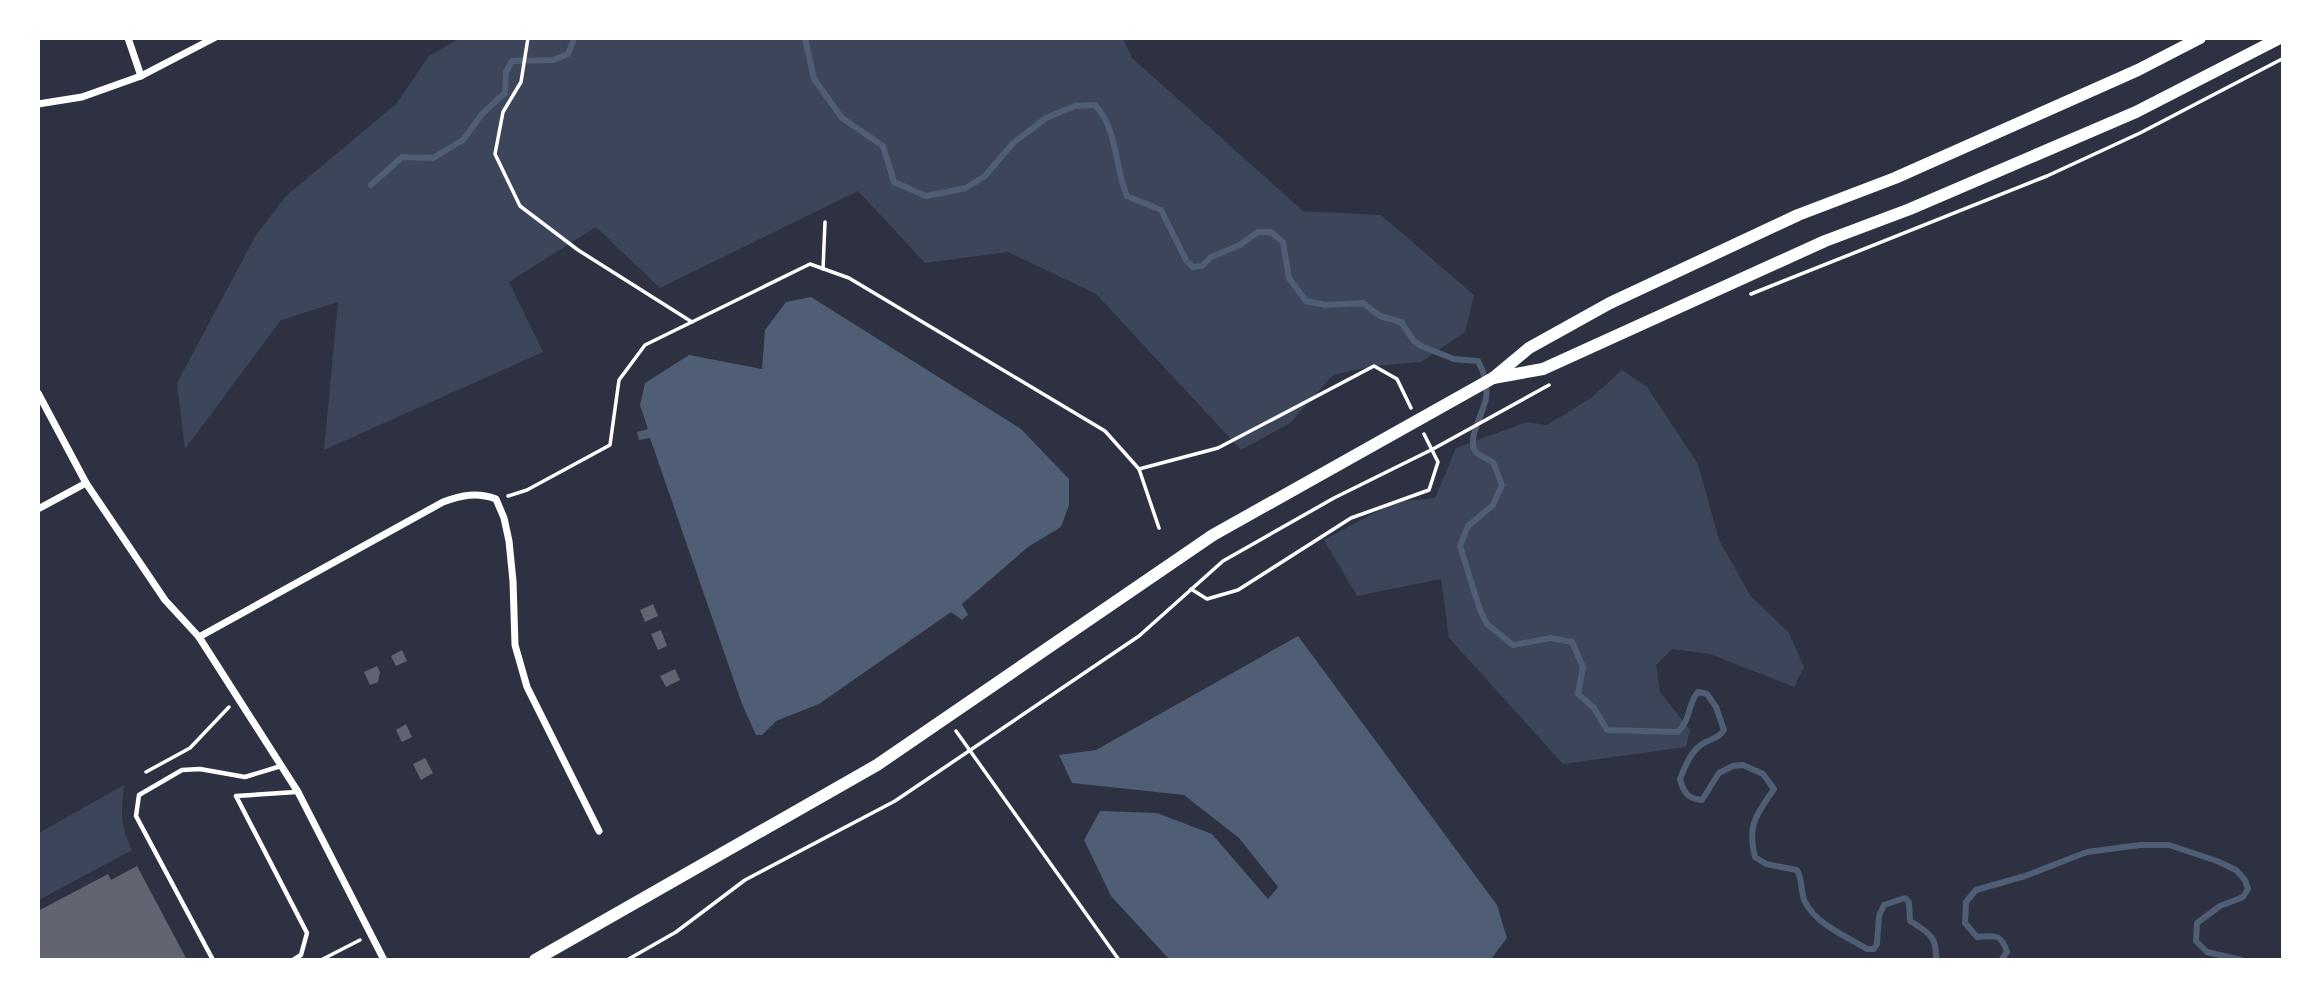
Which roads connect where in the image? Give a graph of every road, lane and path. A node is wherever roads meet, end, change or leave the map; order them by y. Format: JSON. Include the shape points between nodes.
{"nodes":[{"id":1,"x":128,"y":38,"type":"edge"},
{"id":2,"x":214,"y":38,"type":"edge"},
{"id":3,"x":527,"y":38,"type":"edge"},
{"id":4,"x":2200,"y":38,"type":"edge"},
{"id":5,"x":2280,"y":38,"type":"edge"},
{"id":6,"x":2283,"y":59,"type":"edge"},
{"id":7,"x":141,"y":76,"type":"junction"},
{"id":8,"x":38,"y":104,"type":"edge"},
{"id":9,"x":825,"y":222,"type":"dead end"},
{"id":10,"x":823,"y":269,"type":"junction"},
{"id":11,"x":1744,"y":297,"type":"dead end"},
{"id":12,"x":692,"y":322,"type":"junction"},
{"id":13,"x":1493,"y":378,"type":"junction"},
{"id":14,"x":1553,"y":383,"type":"dead end"},
{"id":15,"x":38,"y":393,"type":"edge"},
{"id":16,"x":86,"y":483,"type":"junction"},
{"id":17,"x":496,"y":499,"type":"junction"},
{"id":18,"x":38,"y":509,"type":"edge"},
{"id":19,"x":1159,"y":528,"type":"dead end"},
{"id":20,"x":199,"y":636,"type":"junction"},
{"id":21,"x":238,"y":698,"type":"junction"},
{"id":22,"x":946,"y":717,"type":"junction"},
{"id":23,"x":969,"y":750,"type":"junction"},
{"id":24,"x":282,"y":766,"type":"junction"},
{"id":25,"x":146,"y":772,"type":"dead end"},
{"id":26,"x":298,"y":792,"type":"junction"},
{"id":27,"x":599,"y":831,"type":"dead end"},
{"id":28,"x":372,"y":934,"type":"junction"},
{"id":29,"x":213,"y":960,"type":"edge"},
{"id":30,"x":293,"y":960,"type":"edge"},
{"id":31,"x":321,"y":960,"type":"edge"},
{"id":32,"x":384,"y":960,"type":"edge"},
{"id":33,"x":535,"y":960,"type":"edge"},
{"id":34,"x":627,"y":960,"type":"edge"},
{"id":35,"x":1119,"y":960,"type":"edge"}],
"edges":[{"from":1,"to":7,"type":"street"},
{"from":2,"to":7,"type":"street"},
{"from":3,"to":12,"type":"path","via":[[521,82],[503,112],[495,154],[520,206],[578,250]]},
{"from":4,"to":13,"type":"street","via":[[2138,70],[1895,178],[1798,215],[1610,303],[1530,348]]},
{"from":5,"to":13,"type":"street","via":[[2136,112],[1825,241],[1543,369]]},
{"from":6,"to":11,"type":"path","via":[[2047,176]]},
{"from":7,"to":8,"type":"street","via":[[82,97]]},
{"from":9,"to":10,"type":"path"},
{"from":10,"to":12,"type":"path","via":[[810,264]]},
{"from":10,"to":19,"type":"path","via":[[849,278],[1105,431],[1139,469]]},
{"from":12,"to":17,"type":"path","via":[[645,345],[619,380],[610,444],[527,490]]},
{"from":13,"to":22,"type":"street","via":[[1213,535]]},
{"from":14,"to":23,"type":"path","via":[[1223,561],[1139,636]]},
{"from":15,"to":16,"type":"street"},
{"from":16,"to":18,"type":"street"},
{"from":16,"to":20,"type":"street","via":[[165,600]]},
{"from":17,"to":20,"type":"street","via":[[464,495],[443,502]]},
{"from":17,"to":27,"type":"street","via":[[509,541],[515,645],[527,687]]},
{"from":20,"to":21,"type":"street"},
{"from":21,"to":24,"type":"street"},
{"from":21,"to":25,"type":"path","via":[[190,748]]},
{"from":22,"to":23,"type":"path"},
{"from":22,"to":33,"type":"street","via":[[877,765]]},
{"from":23,"to":34,"type":"path","via":[[895,800],[745,880],[676,932]]},
{"from":23,"to":35,"type":"path"},
{"from":24,"to":26,"type":"street"},
{"from":24,"to":29,"type":"lane","via":[[245,777],[182,770],[139,795],[136,816]]},
{"from":26,"to":28,"type":"street"},
{"from":26,"to":30,"type":"lane","via":[[236,796],[307,933],[301,955]]},
{"from":28,"to":31,"type":"path"},
{"from":28,"to":32,"type":"street"}]}
